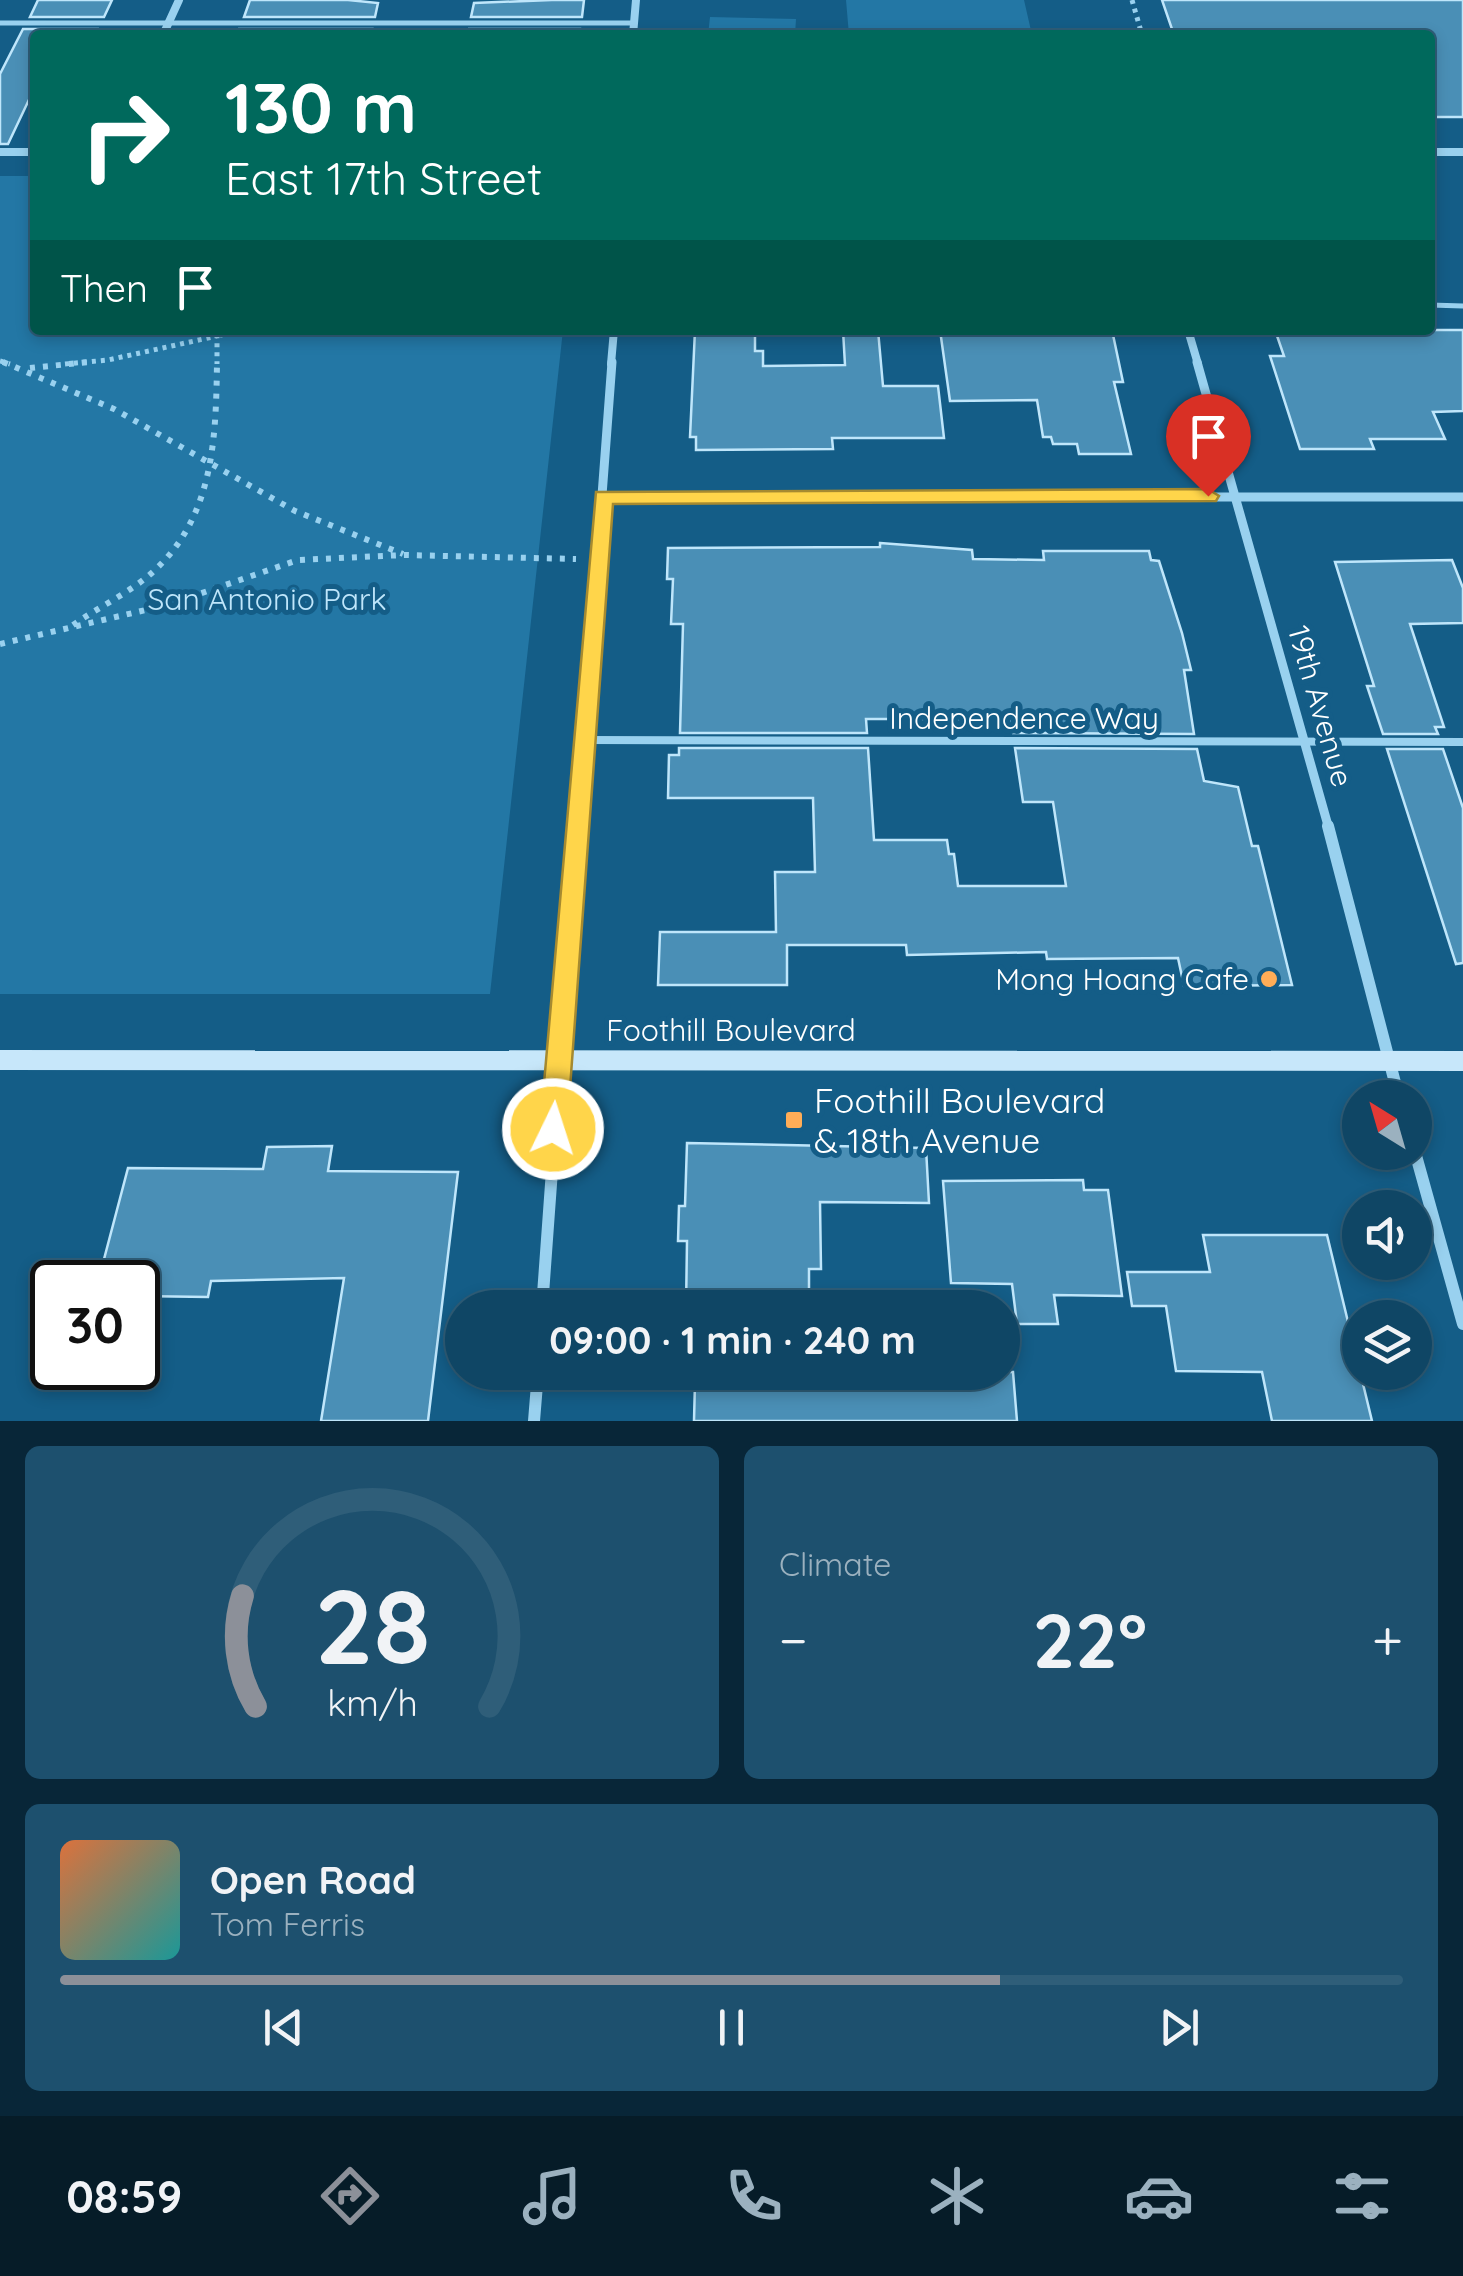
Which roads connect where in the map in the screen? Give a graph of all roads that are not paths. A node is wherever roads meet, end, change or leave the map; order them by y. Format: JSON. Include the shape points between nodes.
{"nodes":[{"id":1,"x":179,"y":0,"type":"edge"},
{"id":2,"x":636,"y":0,"type":"edge"},
{"id":3,"x":0,"y":23,"type":"edge"},
{"id":4,"x":168,"y":23,"type":"junction"},
{"id":5,"x":634,"y":23,"type":"junction"},
{"id":6,"x":165,"y":30,"type":"edge"},
{"id":7,"x":633,"y":30,"type":"edge"},
{"id":8,"x":0,"y":152,"type":"edge"},
{"id":9,"x":30,"y":152,"type":"edge"},
{"id":10,"x":1435,"y":152,"type":"edge"},
{"id":11,"x":1463,"y":152,"type":"edge"},
{"id":12,"x":1435,"y":306,"type":"edge"},
{"id":13,"x":1463,"y":306,"type":"edge"},
{"id":14,"x":614,"y":335,"type":"edge"},
{"id":15,"x":1189,"y":335,"type":"edge"},
{"id":16,"x":1235,"y":496,"type":"junction"},
{"id":17,"x":603,"y":497,"type":"junction"},
{"id":18,"x":1463,"y":497,"type":"edge"},
{"id":19,"x":585,"y":740,"type":"junction"},
{"id":20,"x":1306,"y":742,"type":"junction"},
{"id":21,"x":1463,"y":742,"type":"edge"},
{"id":22,"x":0,"y":1060,"type":"edge"},
{"id":23,"x":558,"y":1060,"type":"junction"},
{"id":24,"x":1463,"y":1060,"type":"edge"},
{"id":25,"x":1389,"y":1061,"type":"junction"},
{"id":26,"x":1394,"y":1080,"type":"edge"},
{"id":27,"x":1420,"y":1170,"type":"edge"},
{"id":28,"x":543,"y":1290,"type":"edge"},
{"id":29,"x":1463,"y":1324,"type":"edge"},
{"id":30,"x":537,"y":1390,"type":"edge"},
{"id":31,"x":534,"y":1421,"type":"edge"}],
"edges":[{"from":1,"to":4,"type":"street"},
{"from":2,"to":5,"type":"street"},
{"from":3,"to":4,"type":"lane"},
{"from":4,"to":5,"type":"lane"},
{"from":4,"to":6,"type":"street"},
{"from":5,"to":7,"type":"street"},
{"from":8,"to":9,"type":"street"},
{"from":10,"to":11,"type":"street"},
{"from":12,"to":13,"type":"lane"},
{"from":14,"to":17,"type":"street"},
{"from":15,"to":16,"type":"street","name":"19th Avenue"},
{"from":16,"to":17,"type":"street"},
{"from":16,"to":18,"type":"street"},
{"from":16,"to":20,"type":"street","name":"19th Avenue"},
{"from":17,"to":19,"type":"street"},
{"from":19,"to":20,"type":"lane","name":"Independence Way"},
{"from":19,"to":23,"type":"street"},
{"from":20,"to":21,"type":"lane","name":"Independence Way"},
{"from":20,"to":25,"type":"street","name":"19th Avenue"},
{"from":22,"to":23,"type":"main road","name":"Foothill Boulevard"},
{"from":23,"to":25,"type":"main road","name":"Foothill Boulevard"},
{"from":23,"to":28,"type":"street"},
{"from":24,"to":25,"type":"main road","name":"Foothill Boulevard"},
{"from":25,"to":26,"type":"street","name":"19th Avenue"},
{"from":27,"to":29,"type":"street"},
{"from":30,"to":31,"type":"street"}]}
